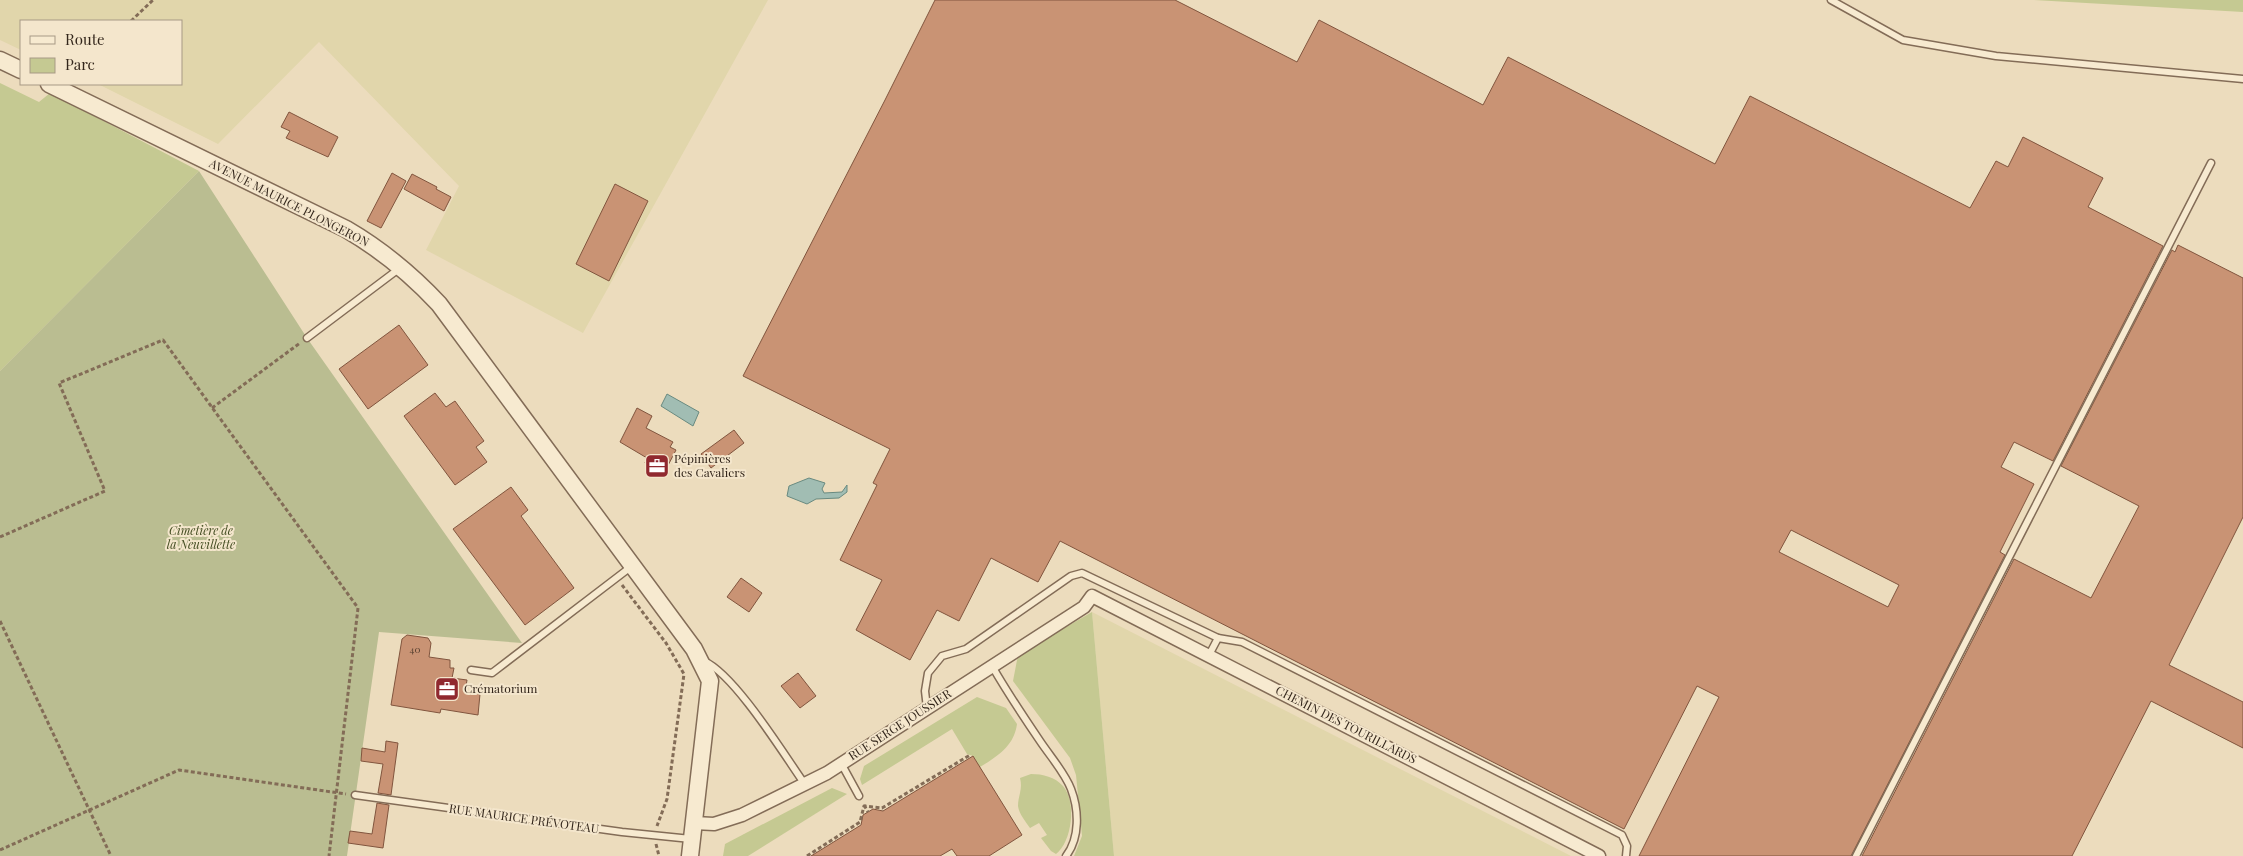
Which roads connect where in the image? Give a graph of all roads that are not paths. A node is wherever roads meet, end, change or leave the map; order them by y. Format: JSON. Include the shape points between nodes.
{"nodes":[{"id":1,"x":1831,"y":0,"type":"edge"},
{"id":2,"x":0,"y":60,"type":"edge"},
{"id":3,"x":20,"y":70,"type":"edge"},
{"id":4,"x":2243,"y":79,"type":"edge"},
{"id":5,"x":51,"y":85,"type":"edge"},
{"id":6,"x":2210,"y":164,"type":"dead end"},
{"id":7,"x":401,"y":267,"type":"junction"},
{"id":8,"x":306,"y":338,"type":"road end"},
{"id":9,"x":633,"y":565,"type":"junction"},
{"id":10,"x":1092,"y":596,"type":"joint"},
{"id":11,"x":1218,"y":638,"type":"junction"},
{"id":12,"x":1209,"y":655,"type":"junction"},
{"id":13,"x":699,"y":658,"type":"junction"},
{"id":14,"x":992,"y":666,"type":"junction"},
{"id":15,"x":471,"y":670,"type":"dead end"},
{"id":16,"x":927,"y":708,"type":"junction"},
{"id":17,"x":841,"y":763,"type":"junction"},
{"id":18,"x":804,"y":783,"type":"junction"},
{"id":19,"x":355,"y":796,"type":"road end"},
{"id":20,"x":858,"y":796,"type":"dead end"},
{"id":21,"x":693,"y":831,"type":"junction"},
{"id":22,"x":690,"y":856,"type":"edge"},
{"id":23,"x":1066,"y":856,"type":"edge"},
{"id":24,"x":1599,"y":856,"type":"edge"},
{"id":25,"x":1626,"y":856,"type":"edge"},
{"id":26,"x":1856,"y":856,"type":"edge"}],
"edges":[{"from":1,"to":4,"type":"lane","via":[[1903,40],[1996,56]]},
{"from":2,"to":3,"type":"street"},
{"from":5,"to":7,"type":"street","name":"AVENUE MAURICE PLONGERON","via":[[346,229]]},
{"from":6,"to":26,"type":"lane"},
{"from":7,"to":8,"type":"lane"},
{"from":7,"to":9,"type":"street","name":"AVENUE MAURICE PLONGERON","via":[[439,304]]},
{"from":9,"to":13,"type":"street","name":"AVENUE MAURICE PLONGERON"},
{"from":9,"to":15,"type":"lane","via":[[492,673]]},
{"from":10,"to":12,"type":"street","name":"CHEMIN DES TOURILLARDS"},
{"from":10,"to":14,"type":"street","name":"RUE SERGE JOUSSIER","via":[[1084,607]]},
{"from":11,"to":12,"type":"lane"},
{"from":11,"to":16,"type":"lane","via":[[1082,574],[1071,576],[966,649],[942,656],[928,673]]},
{"from":11,"to":25,"type":"lane","via":[[1242,642],[1622,835],[1627,846]]},
{"from":12,"to":24,"type":"street","name":"CHEMIN DES TOURILLARDS"},
{"from":13,"to":18,"type":"lane","via":[[713,665],[734,685]]},
{"from":13,"to":21,"type":"street","name":"AVENUE MAURICE PLONGERON","via":[[710,681]]},
{"from":14,"to":16,"type":"street","name":"RUE SERGE JOUSSIER"},
{"from":14,"to":23,"type":"lane","via":[[1071,788],[1076,805],[1076,828],[1072,848]]},
{"from":16,"to":17,"type":"street","name":"RUE SERGE JOUSSIER"},
{"from":17,"to":18,"type":"street","name":"RUE SERGE JOUSSIER"},
{"from":17,"to":20,"type":"lane"},
{"from":18,"to":21,"type":"street","name":"RUE SERGE JOUSSIER","via":[[742,815]]},
{"from":19,"to":21,"type":"lane","name":"RUE MAURICE PRÉVOTEAU","via":[[655,835]]},
{"from":21,"to":22,"type":"street"}]}
